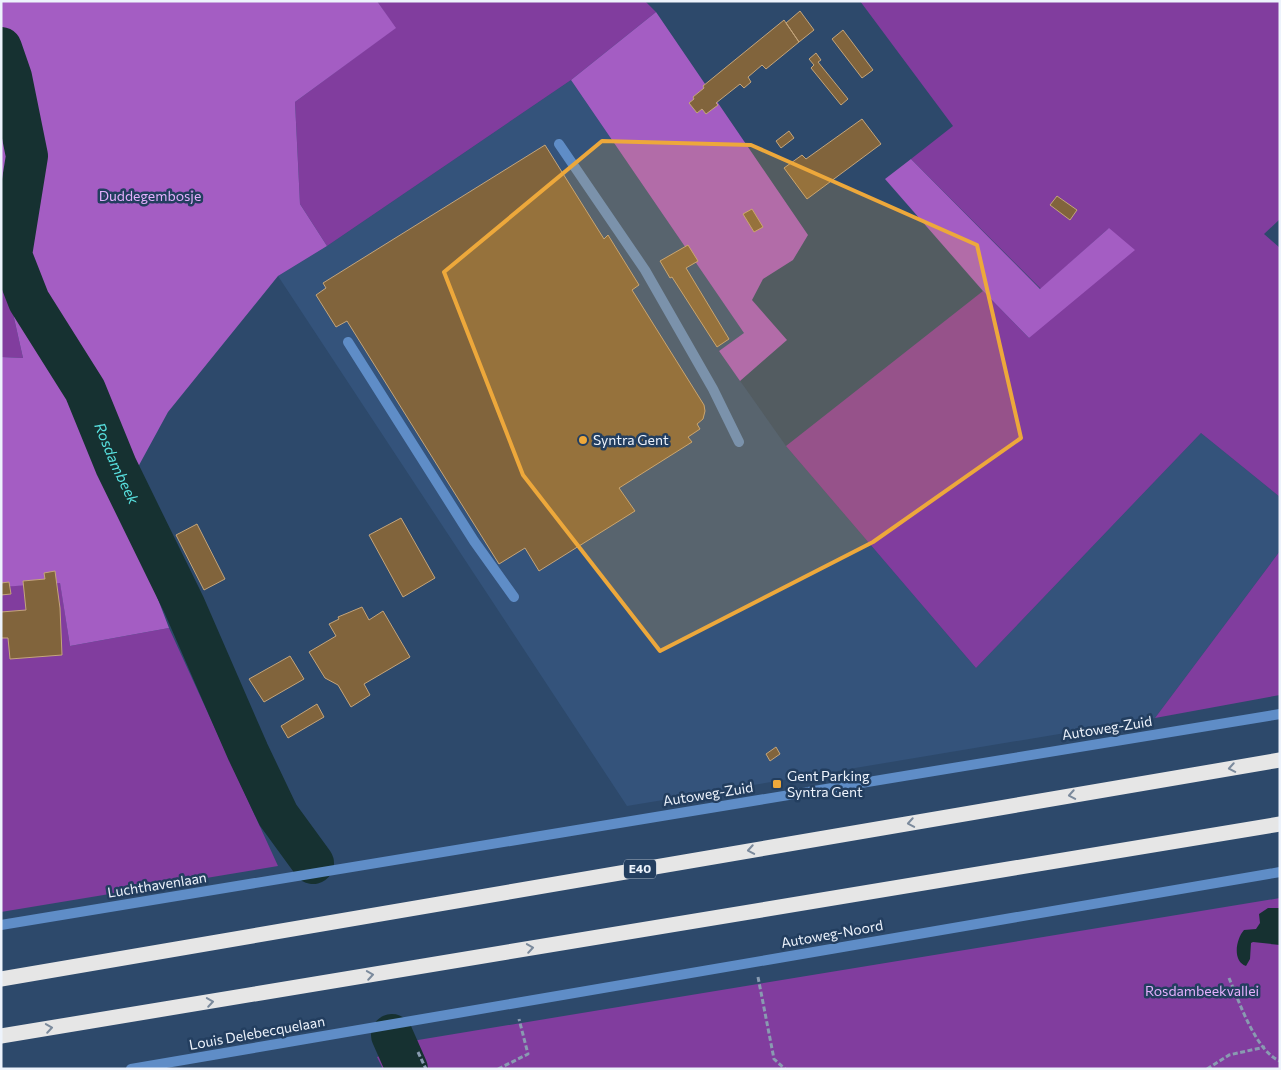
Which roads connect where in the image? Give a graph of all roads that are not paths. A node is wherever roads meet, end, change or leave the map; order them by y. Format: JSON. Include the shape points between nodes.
{"nodes":[{"id":1,"x":559,"y":144,"type":"dead end"},
{"id":2,"x":348,"y":342,"type":"dead end"},
{"id":3,"x":739,"y":442,"type":"dead end"},
{"id":4,"x":514,"y":598,"type":"dead end"},
{"id":5,"x":1280,"y":714,"type":"edge"},
{"id":6,"x":1280,"y":760,"type":"edge"},
{"id":7,"x":1280,"y":824,"type":"edge"},
{"id":8,"x":1280,"y":872,"type":"edge"},
{"id":9,"x":318,"y":873,"type":"joint"},
{"id":10,"x":1,"y":925,"type":"edge"},
{"id":11,"x":1,"y":979,"type":"edge"},
{"id":12,"x":388,"y":1024,"type":"joint"},
{"id":13,"x":1,"y":1036,"type":"edge"},
{"id":14,"x":131,"y":1069,"type":"edge"}],
"edges":[{"from":1,"to":3,"type":"street","via":[[645,270],[713,389]]},
{"from":2,"to":4,"type":"street"},
{"from":5,"to":9,"type":"street","name":"Autoweg-Zuid"},
{"from":6,"to":11,"type":"highway","number":"E40","one_way":true},
{"from":13,"to":7,"type":"highway","one_way":true},
{"from":8,"to":12,"type":"street","name":"Autoweg-Noord"},
{"from":9,"to":10,"type":"street","name":"Luchthavenlaan"},
{"from":12,"to":14,"type":"street","name":"Louis Delebecquelaan"}]}
